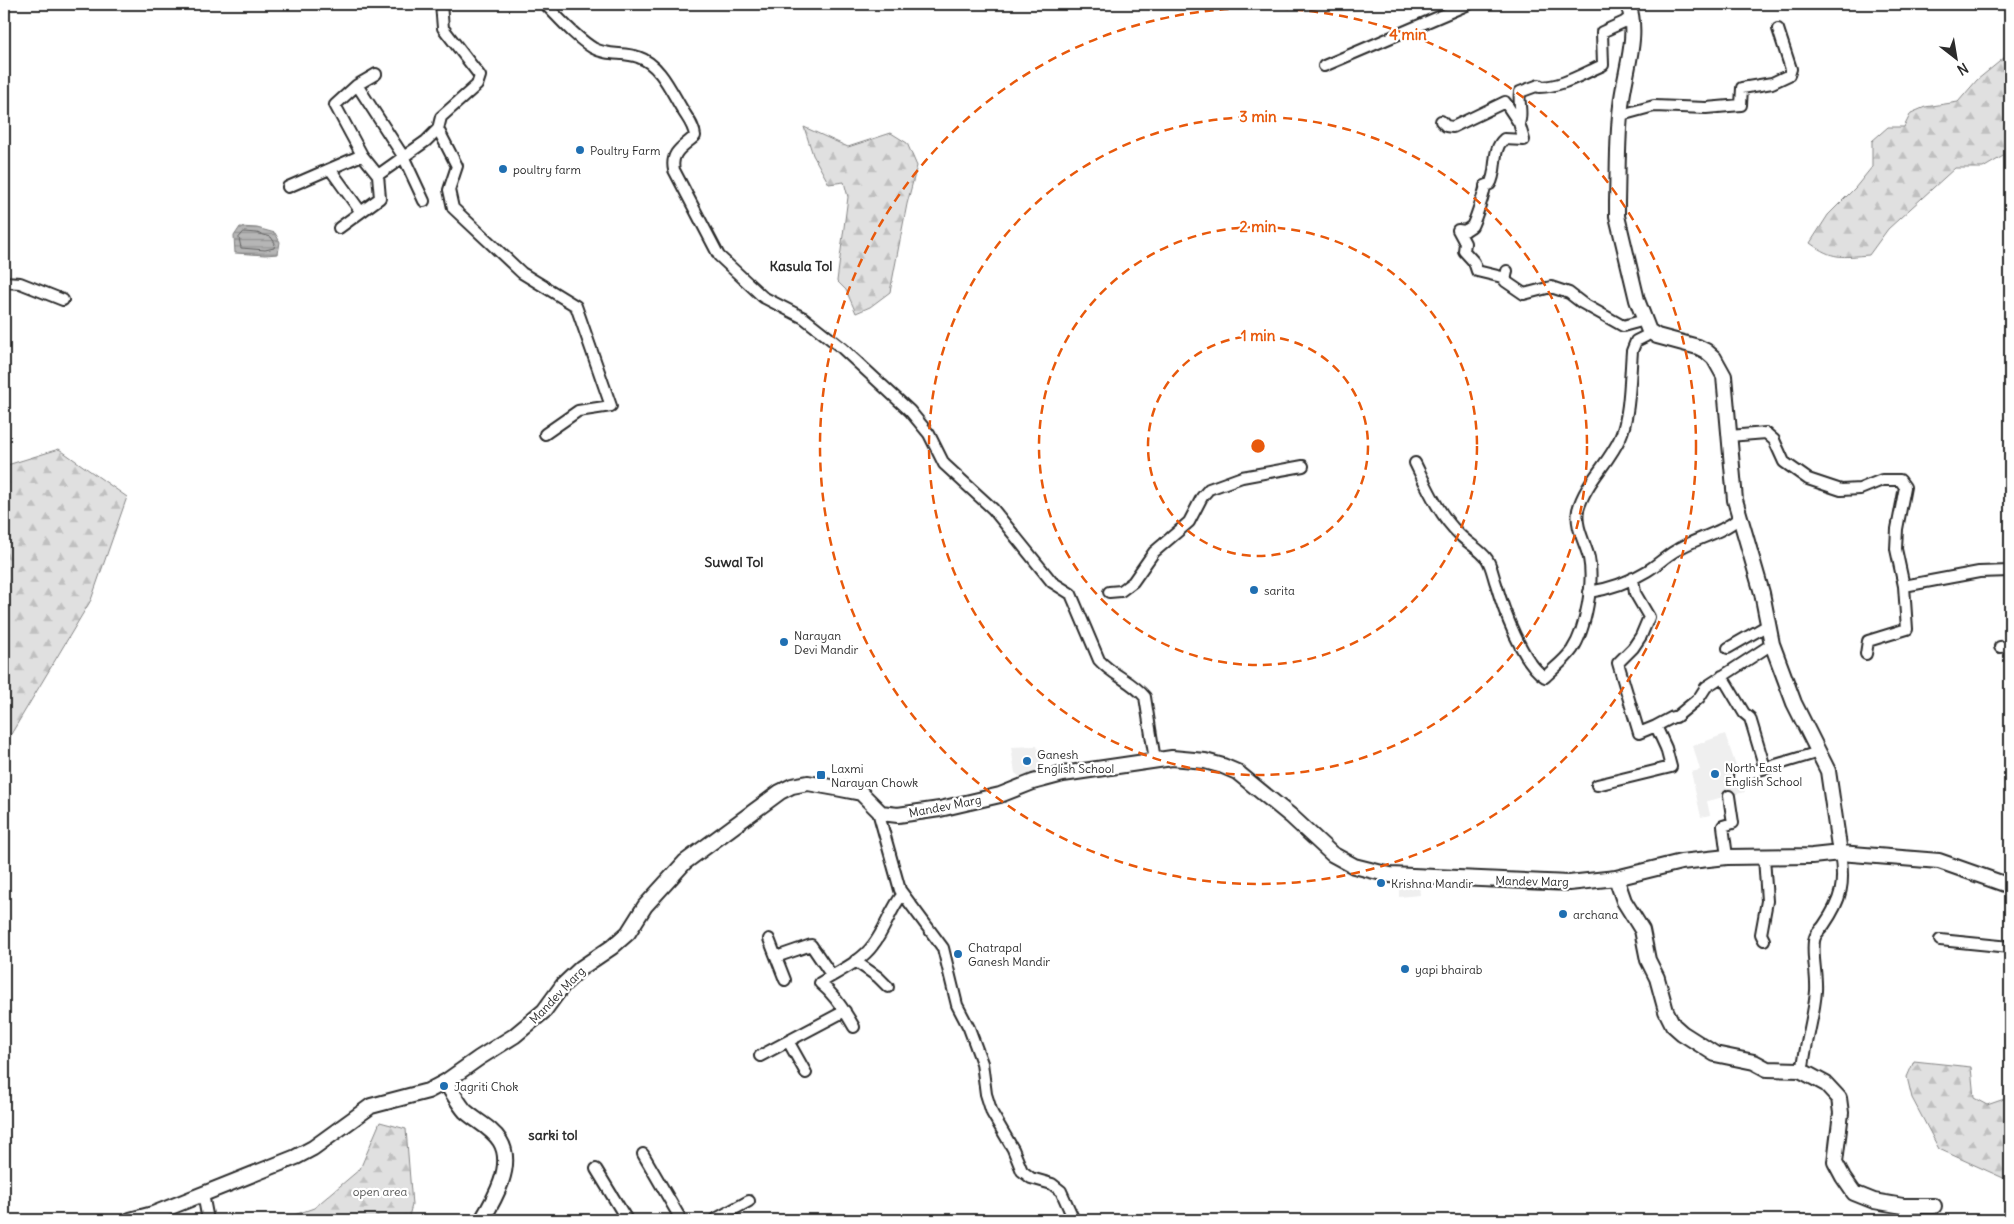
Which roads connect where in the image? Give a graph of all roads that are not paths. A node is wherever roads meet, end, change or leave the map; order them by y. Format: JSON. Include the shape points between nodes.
{"nodes":[{"id":1,"x":441,"y":4,"type":"edge"},
{"id":2,"x":546,"y":4,"type":"edge"},
{"id":3,"x":1469,"y":4,"type":"edge"},
{"id":4,"x":1630,"y":10,"type":"edge"},
{"id":5,"x":1778,"y":29,"type":"dead end"},
{"id":6,"x":1324,"y":66,"type":"dead end"},
{"id":7,"x":376,"y":74,"type":"dead end"},
{"id":8,"x":357,"y":85,"type":"junction"},
{"id":9,"x":1621,"y":115,"type":"junction"},
{"id":10,"x":1441,"y":121,"type":"dead end"},
{"id":11,"x":1519,"y":122,"type":"junction"},
{"id":12,"x":438,"y":129,"type":"junction"},
{"id":13,"x":362,"y":155,"type":"junction"},
{"id":14,"x":403,"y":156,"type":"junction"},
{"id":15,"x":330,"y":169,"type":"junction"},
{"id":16,"x":378,"y":175,"type":"junction"},
{"id":17,"x":288,"y":187,"type":"dead end"},
{"id":18,"x":424,"y":201,"type":"dead end"},
{"id":19,"x":361,"y":212,"type":"junction"},
{"id":20,"x":338,"y":228,"type":"dead end"},
{"id":21,"x":4,"y":282,"type":"edge"},
{"id":22,"x":62,"y":300,"type":"dead end"},
{"id":23,"x":1647,"y":326,"type":"junction"},
{"id":24,"x":545,"y":434,"type":"dead end"},
{"id":25,"x":1729,"y":436,"type":"junction"},
{"id":26,"x":1415,"y":463,"type":"dead end"},
{"id":27,"x":1303,"y":466,"type":"dead end"},
{"id":28,"x":1739,"y":518,"type":"junction"},
{"id":29,"x":2010,"y":572,"type":"edge"},
{"id":30,"x":1633,"y":578,"type":"junction"},
{"id":31,"x":1904,"y":586,"type":"junction"},
{"id":32,"x":1109,"y":592,"type":"dead end"},
{"id":33,"x":1589,"y":592,"type":"junction"},
{"id":34,"x":1768,"y":625,"type":"junction"},
{"id":35,"x":1772,"y":644,"type":"junction"},
{"id":36,"x":1728,"y":648,"type":"dead end"},
{"id":37,"x":1866,"y":654,"type":"dead end"},
{"id":38,"x":1722,"y":676,"type":"junction"},
{"id":39,"x":1656,"y":726,"type":"junction"},
{"id":40,"x":1819,"y":752,"type":"junction"},
{"id":41,"x":1155,"y":760,"type":"junction"},
{"id":42,"x":1765,"y":768,"type":"junction"},
{"id":43,"x":1739,"y":776,"type":"dead end"},
{"id":44,"x":1597,"y":785,"type":"dead end"},
{"id":45,"x":1729,"y":796,"type":"dead end"},
{"id":46,"x":877,"y":807,"type":"junction"},
{"id":47,"x":1840,"y":853,"type":"junction"},
{"id":48,"x":1764,"y":857,"type":"junction"},
{"id":49,"x":1727,"y":858,"type":"junction"},
{"id":50,"x":1616,"y":878,"type":"junction"},
{"id":51,"x":2010,"y":886,"type":"edge"},
{"id":52,"x":902,"y":894,"type":"junction"},
{"id":53,"x":769,"y":939,"type":"dead end"},
{"id":54,"x":1764,"y":940,"type":"dead end"},
{"id":55,"x":1940,"y":940,"type":"dead end"},
{"id":56,"x":2010,"y":947,"type":"edge"},
{"id":57,"x":776,"y":956,"type":"junction"},
{"id":58,"x":855,"y":961,"type":"junction"},
{"id":59,"x":832,"y":976,"type":"junction"},
{"id":60,"x":785,"y":980,"type":"dead end"},
{"id":61,"x":888,"y":987,"type":"dead end"},
{"id":62,"x":845,"y":1010,"type":"junction"},
{"id":63,"x":854,"y":1027,"type":"dead end"},
{"id":64,"x":788,"y":1041,"type":"junction"},
{"id":65,"x":760,"y":1056,"type":"dead end"},
{"id":66,"x":1800,"y":1070,"type":"junction"},
{"id":67,"x":806,"y":1073,"type":"dead end"},
{"id":68,"x":446,"y":1082,"type":"junction"},
{"id":69,"x":642,"y":1154,"type":"dead end"},
{"id":70,"x":596,"y":1169,"type":"dead end"},
{"id":71,"x":203,"y":1194,"type":"junction"},
{"id":72,"x":749,"y":1201,"type":"dead end"},
{"id":73,"x":1934,"y":1206,"type":"dead end"},
{"id":74,"x":680,"y":1219,"type":"edge"},
{"id":75,"x":130,"y":1220,"type":"edge"},
{"id":76,"x":208,"y":1220,"type":"edge"},
{"id":77,"x":482,"y":1220,"type":"edge"},
{"id":78,"x":627,"y":1220,"type":"edge"},
{"id":79,"x":714,"y":1220,"type":"edge"},
{"id":80,"x":1074,"y":1220,"type":"edge"}],
"edges":[{"from":1,"to":12,"type":"street","via":[[443,28],[480,76],[477,85],[441,117]]},
{"from":2,"to":41,"type":"street","via":[[579,38],[596,50],[637,56],[652,66],[674,92],[694,128],[695,136],[675,154],[672,161],[674,170],[719,256],[763,297],[804,318],[842,348],[910,411],[929,434],[944,464],[992,509],[1052,582],[1071,594],[1099,660],[1145,697]]},
{"from":3,"to":6,"type":"street"},
{"from":4,"to":9,"type":"main road","via":[[1632,40]]},
{"from":4,"to":11,"type":"street","via":[[1624,22],[1602,32],[1603,65],[1567,82],[1545,87],[1539,85],[1520,92]]},
{"from":5,"to":9,"type":"street","via":[[1791,69],[1789,75],[1772,83],[1742,88],[1741,105],[1706,108],[1654,106]]},
{"from":7,"to":8,"type":"street"},
{"from":8,"to":13,"type":"street","via":[[336,105]]},
{"from":8,"to":14,"type":"street"},
{"from":9,"to":23,"type":"main road","via":[[1617,216],[1637,300]]},
{"from":10,"to":11,"type":"street","via":[[1453,127],[1505,102]]},
{"from":11,"to":23,"type":"street","via":[[1524,140],[1501,141],[1494,158],[1493,179],[1486,186],[1472,225],[1458,230],[1465,243],[1464,251],[1477,271],[1506,274],[1505,281],[1524,294],[1551,287],[1569,293],[1624,326]]},
{"from":12,"to":14,"type":"street"},
{"from":12,"to":24,"type":"street","via":[[457,166],[449,190],[453,208],[522,273],[576,306],[611,406],[578,410]]},
{"from":13,"to":15,"type":"street"},
{"from":13,"to":16,"type":"street"},
{"from":14,"to":16,"type":"street"},
{"from":14,"to":18,"type":"street"},
{"from":15,"to":17,"type":"street"},
{"from":15,"to":19,"type":"street"},
{"from":16,"to":19,"type":"street","via":[[380,198]]},
{"from":19,"to":20,"type":"street"},
{"from":21,"to":22,"type":"street","via":[[20,283]]},
{"from":23,"to":25,"type":"main road","via":[[1657,336],[1698,347],[1714,358],[1724,376]]},
{"from":23,"to":33,"type":"street","via":[[1646,336],[1636,341],[1632,351],[1622,435],[1586,491],[1578,512],[1579,529],[1589,560]]},
{"from":25,"to":28,"type":"main road","via":[[1734,500]]},
{"from":25,"to":31,"type":"street","via":[[1766,433],[1774,440],[1784,462],[1808,479],[1841,490],[1860,489],[1882,480],[1900,480],[1906,487],[1896,549]]},
{"from":26,"to":33,"type":"street","via":[[1448,521],[1486,558],[1523,651],[1545,677],[1571,651],[1584,625]]},
{"from":27,"to":32,"type":"street","via":[[1242,477],[1209,489],[1189,522],[1154,552],[1133,582],[1121,591]]},
{"from":28,"to":30,"type":"street","via":[[1729,527],[1674,551]]},
{"from":28,"to":34,"type":"main road","via":[[1762,593]]},
{"from":29,"to":31,"type":"street","via":[[1980,572]]},
{"from":30,"to":33,"type":"street","via":[[1610,590]]},
{"from":30,"to":39,"type":"street","via":[[1635,593],[1649,617],[1633,648],[1618,663],[1639,733]]},
{"from":31,"to":37,"type":"street","via":[[1907,630],[1868,641]]},
{"from":34,"to":35,"type":"main road"},
{"from":34,"to":36,"type":"street"},
{"from":35,"to":38,"type":"street"},
{"from":35,"to":40,"type":"main road","via":[[1794,703]]},
{"from":38,"to":39,"type":"street","via":[[1676,717]]},
{"from":38,"to":42,"type":"street","via":[[1750,718]]},
{"from":39,"to":44,"type":"street","via":[[1671,767]]},
{"from":40,"to":42,"type":"street"},
{"from":40,"to":47,"type":"main road","via":[[1828,771]]},
{"from":41,"to":46,"type":"main road","name":"Mandev Marg","via":[[1063,774],[1000,795],[940,808],[898,815],[881,812]]},
{"from":41,"to":50,"type":"main road","name":"Mandev Marg","via":[[1205,761],[1237,772],[1332,854],[1368,870],[1390,875],[1529,882],[1569,883]]},
{"from":42,"to":43,"type":"street"},
{"from":45,"to":49,"type":"street","via":[[1733,823],[1722,826]]},
{"from":46,"to":52,"type":"street"},
{"from":46,"to":68,"type":"main road","name":"Mandev Marg","via":[[861,793],[808,783],[780,792],[685,862],[645,906],[628,933],[581,968],[528,1026]]},
{"from":47,"to":48,"type":"main road","name":"Mandev Marg"},
{"from":47,"to":51,"type":"main road","name":"Mandev Marg","via":[[1938,861]]},
{"from":47,"to":66,"type":"street","via":[[1842,887],[1814,942],[1816,988]]},
{"from":48,"to":49,"type":"main road","name":"Mandev Marg"},
{"from":48,"to":54,"type":"street","via":[[1767,900],[1761,934]]},
{"from":49,"to":50,"type":"main road","name":"Mandev Marg","via":[[1681,862]]},
{"from":50,"to":66,"type":"main road","via":[[1624,901],[1642,930],[1648,960],[1673,1025],[1715,1054],[1754,1062],[1767,1069]]},
{"from":52,"to":58,"type":"street","via":[[873,945]]},
{"from":52,"to":80,"type":"street","via":[[943,948],[957,1004],[982,1063],[992,1113],[1022,1171],[1061,1190]]},
{"from":53,"to":57,"type":"street"},
{"from":55,"to":56,"type":"street"},
{"from":57,"to":59,"type":"street","via":[[811,945]]},
{"from":57,"to":60,"type":"street"},
{"from":58,"to":59,"type":"street"},
{"from":58,"to":61,"type":"street"},
{"from":59,"to":62,"type":"street","via":[[820,983]]},
{"from":62,"to":63,"type":"street"},
{"from":62,"to":64,"type":"street"},
{"from":64,"to":65,"type":"street"},
{"from":64,"to":67,"type":"street"},
{"from":66,"to":73,"type":"main road","via":[[1826,1084],[1838,1098],[1840,1113],[1835,1162],[1854,1193],[1874,1201],[1903,1206]]},
{"from":68,"to":71,"type":"main road","name":"Mandev Marg","via":[[428,1091],[371,1106],[296,1157]]},
{"from":68,"to":77,"type":"main road","via":[[464,1110],[500,1140],[505,1151],[499,1187]]},
{"from":69,"to":74,"type":"street"},
{"from":70,"to":78,"type":"street"},
{"from":71,"to":75,"type":"main road","name":"Mandev Marg"},
{"from":71,"to":76,"type":"street"},
{"from":72,"to":79,"type":"street"}]}
